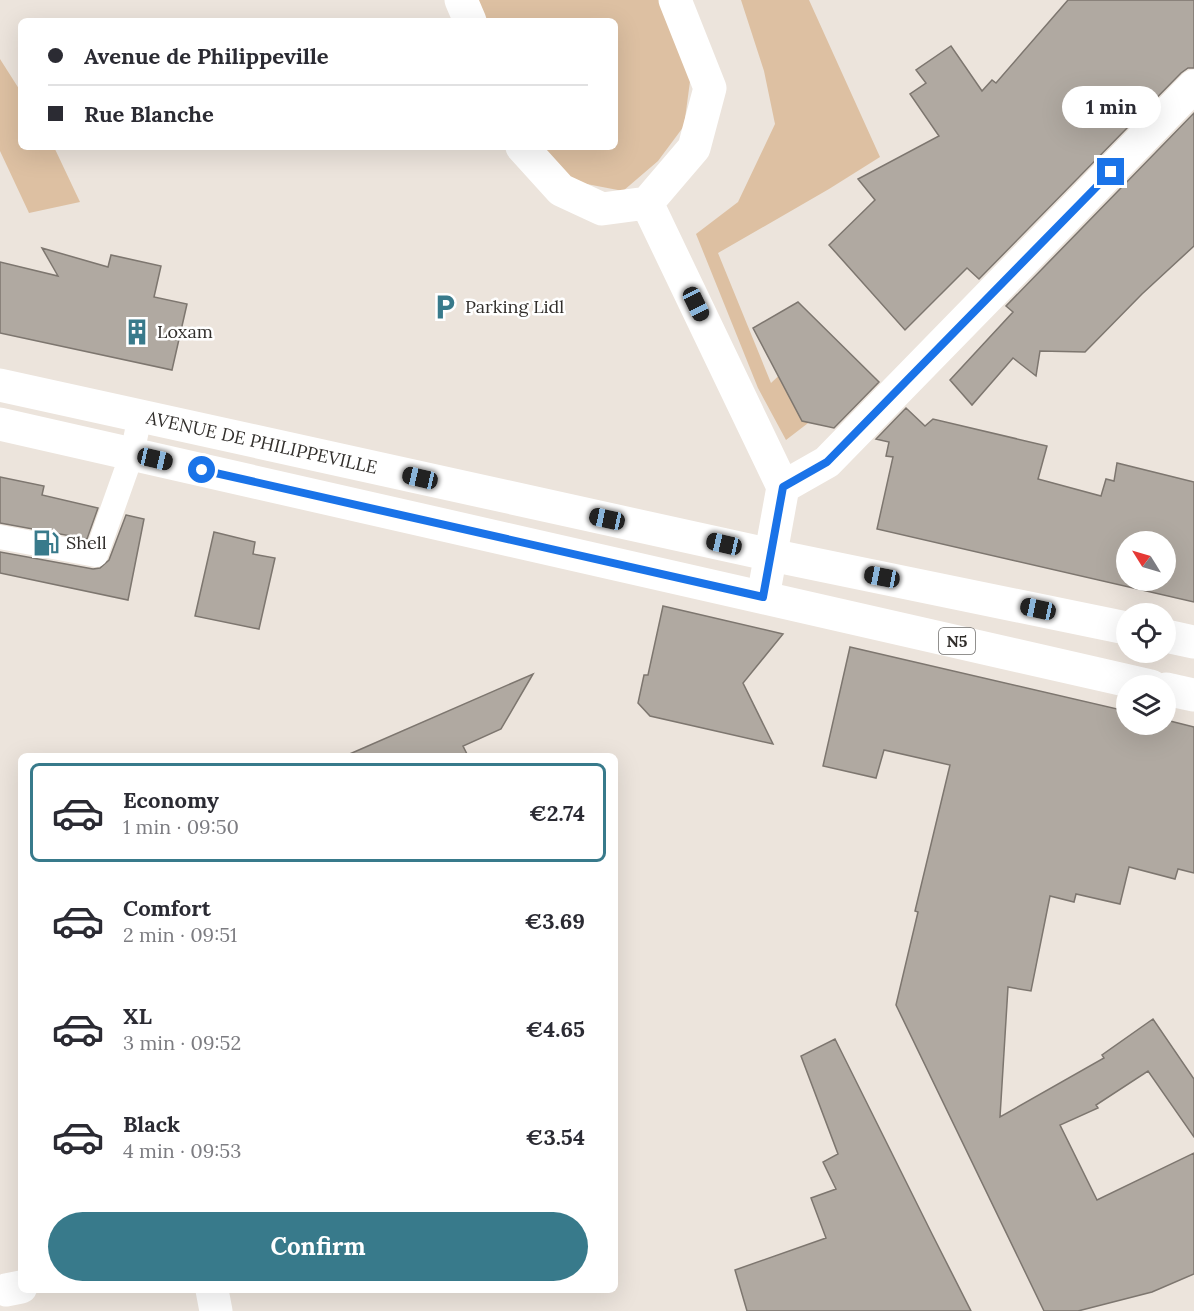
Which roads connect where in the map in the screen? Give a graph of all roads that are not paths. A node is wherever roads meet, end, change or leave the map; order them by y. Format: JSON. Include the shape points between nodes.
{"nodes":[{"id":1,"x":461,"y":0,"type":"edge"},
{"id":2,"x":675,"y":0,"type":"edge"},
{"id":3,"x":469,"y":18,"type":"edge"},
{"id":4,"x":1194,"y":86,"type":"edge"},
{"id":5,"x":525,"y":150,"type":"edge"},
{"id":6,"x":647,"y":203,"type":"junction"},
{"id":7,"x":0,"y":386,"type":"edge"},
{"id":8,"x":140,"y":416,"type":"junction"},
{"id":9,"x":0,"y":424,"type":"edge"},
{"id":10,"x":132,"y":454,"type":"junction"},
{"id":11,"x":783,"y":487,"type":"junction"},
{"id":12,"x":0,"y":537,"type":"edge"},
{"id":13,"x":771,"y":555,"type":"junction"},
{"id":14,"x":763,"y":597,"type":"junction"},
{"id":15,"x":1116,"y":626,"type":"edge"},
{"id":16,"x":1176,"y":638,"type":"edge"},
{"id":17,"x":1194,"y":642,"type":"edge"},
{"id":18,"x":1116,"y":678,"type":"edge"},
{"id":19,"x":1176,"y":691,"type":"edge"},
{"id":20,"x":1194,"y":695,"type":"edge"},
{"id":21,"x":213,"y":1293,"type":"edge"},
{"id":22,"x":216,"y":1311,"type":"edge"}],
"edges":[{"from":1,"to":3,"type":"main road"},
{"from":2,"to":6,"type":"main road","via":[[710,88],[694,148]]},
{"from":4,"to":11,"type":"main road","via":[[827,462]]},
{"from":5,"to":6,"type":"main road","via":[[561,190],[602,209]]},
{"from":6,"to":11,"type":"main road"},
{"from":7,"to":8,"type":"main road","name":"AVENUE DE PHILIPPEVILLE"},
{"from":8,"to":10,"type":"lane"},
{"from":8,"to":13,"type":"main road","name":"AVENUE DE PHILIPPEVILLE"},
{"from":9,"to":10,"type":"main road","name":"AVENUE DE PHILIPPEVILLE","number":"N5"},
{"from":10,"to":12,"type":"lane","via":[[96,555]]},
{"from":10,"to":14,"type":"main road","name":"AVENUE DE PHILIPPEVILLE","number":"N5"},
{"from":11,"to":13,"type":"main road"},
{"from":13,"to":14,"type":"main road"},
{"from":13,"to":15,"type":"main road","name":"AVENUE DE PHILIPPEVILLE"},
{"from":14,"to":18,"type":"main road","number":"N5"},
{"from":16,"to":17,"type":"main road"},
{"from":19,"to":20,"type":"main road"},
{"from":21,"to":22,"type":"main road"}]}
